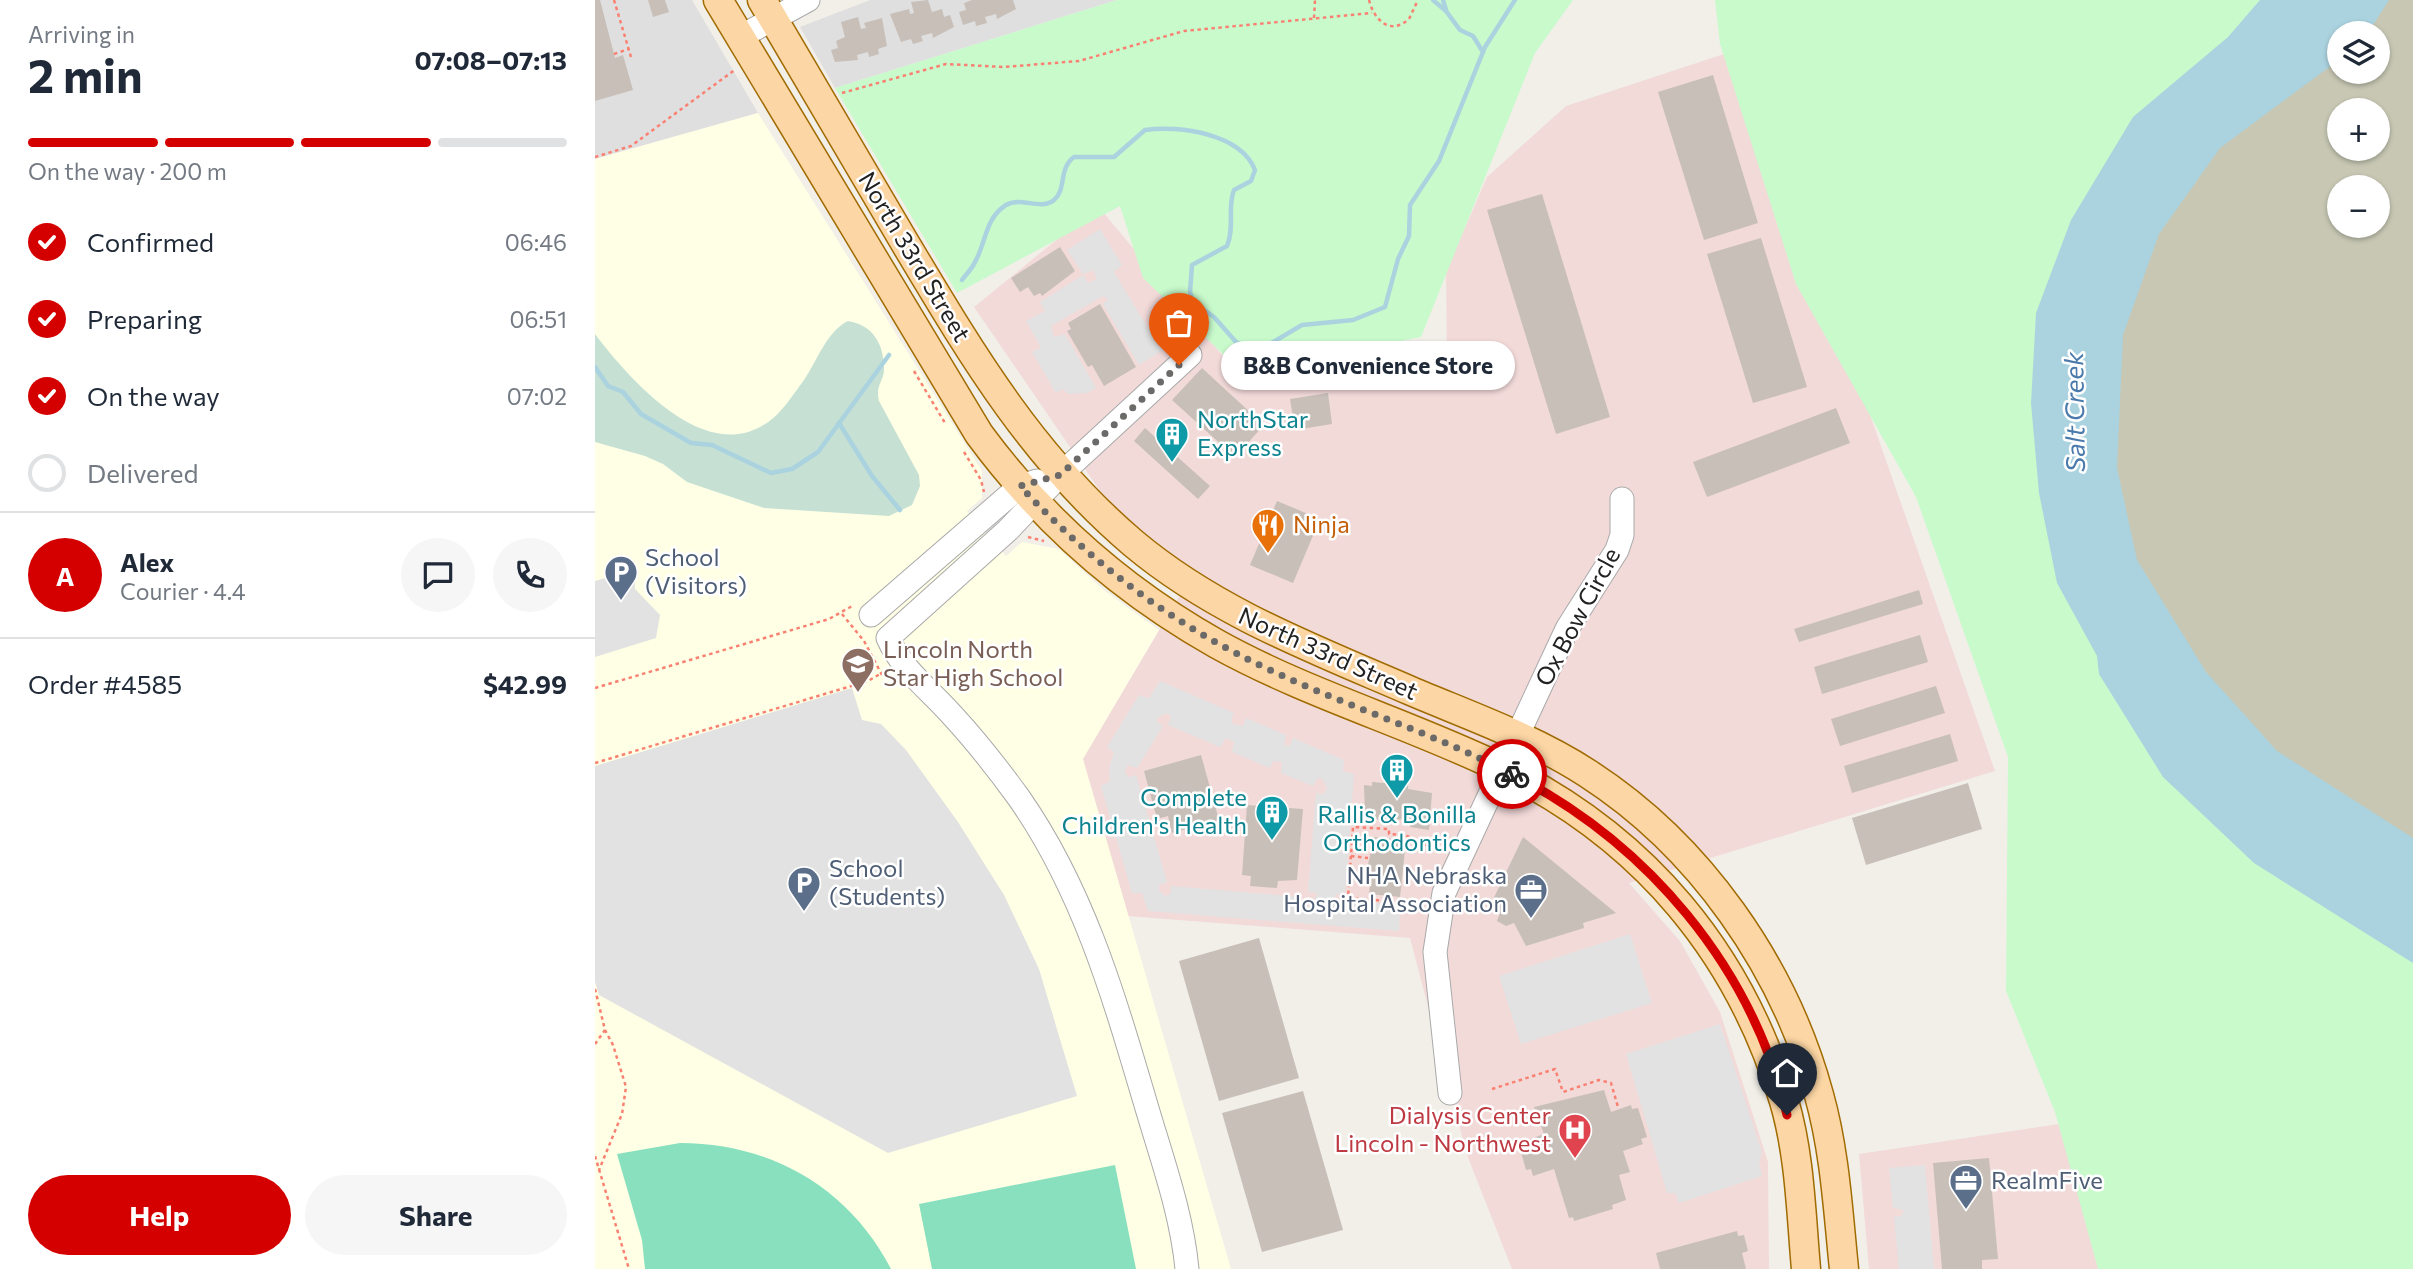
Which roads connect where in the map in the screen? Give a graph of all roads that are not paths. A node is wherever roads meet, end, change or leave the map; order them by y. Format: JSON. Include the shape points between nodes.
{"nodes":[{"id":1,"x":718,"y":0,"type":"edge"},
{"id":2,"x":809,"y":0,"type":"edge"},
{"id":3,"x":767,"y":9,"type":"edge"},
{"id":4,"x":740,"y":37,"type":"junction"},
{"id":5,"x":1190,"y":355,"type":"dead end"},
{"id":6,"x":1060,"y":475,"type":"junction"},
{"id":7,"x":1028,"y":495,"type":"junction"},
{"id":8,"x":1622,"y":499,"type":"dead end"},
{"id":9,"x":865,"y":608,"type":"road end"},
{"id":10,"x":1517,"y":736,"type":"junction"},
{"id":11,"x":1503,"y":769,"type":"junction"},
{"id":12,"x":1450,"y":1093,"type":"dead end"},
{"id":13,"x":1187,"y":1269,"type":"edge"},
{"id":14,"x":1806,"y":1269,"type":"edge"},
{"id":15,"x":1844,"y":1269,"type":"edge"}],
"edges":[{"from":1,"to":4,"type":"main road","name":"North 33rd Street"},
{"from":2,"to":3,"type":"street"},
{"from":3,"to":4,"type":"street"},
{"from":3,"to":6,"type":"main road","name":"North 33rd Street","via":[[987,379]]},
{"from":4,"to":7,"type":"main road","name":"North 33rd Street","via":[[951,391]]},
{"from":5,"to":6,"type":"street"},
{"from":6,"to":7,"type":"street"},
{"from":6,"to":10,"type":"main road","name":"North 33rd Street","via":[[1167,570],[1236,614]]},
{"from":7,"to":9,"type":"street"},
{"from":7,"to":11,"type":"main road","name":"North 33rd Street","via":[[1133,592],[1218,644],[1273,672]]},
{"from":7,"to":13,"type":"street","via":[[888,638],[900,659],[1002,774],[1047,842],[1076,897],[1115,1000],[1176,1207]]},
{"from":8,"to":10,"type":"street","name":"Ox Bow Circle","via":[[1622,535],[1617,550],[1567,629]]},
{"from":10,"to":11,"type":"street","name":"Ox Bow Circle"},
{"from":10,"to":15,"type":"main road","name":"North 33rd Street","via":[[1586,772],[1625,802],[1700,873],[1749,938],[1787,1009],[1819,1093],[1832,1159]]},
{"from":11,"to":12,"type":"street","name":"Ox Bow Circle","via":[[1449,878],[1439,914],[1435,964]]},
{"from":11,"to":14,"type":"main road","name":"North 33rd Street","via":[[1573,807],[1626,849],[1685,912],[1728,972],[1762,1039],[1784,1102],[1797,1169]]}]}
